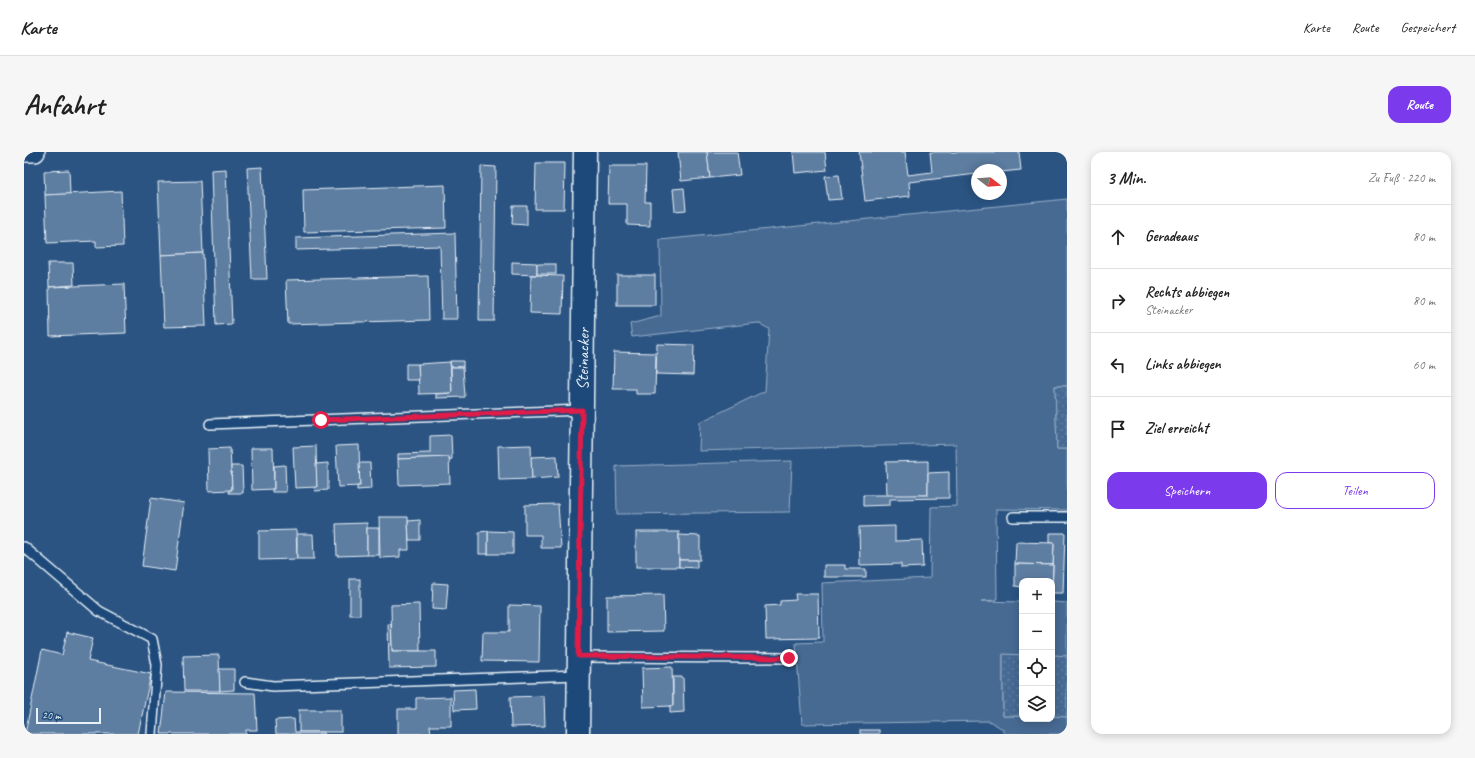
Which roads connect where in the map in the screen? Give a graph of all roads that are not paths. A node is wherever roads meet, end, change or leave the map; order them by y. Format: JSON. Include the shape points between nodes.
{"nodes":[{"id":1,"x":24,"y":152,"type":"edge"},
{"id":2,"x":35,"y":152,"type":"edge"},
{"id":3,"x":585,"y":152,"type":"edge"},
{"id":4,"x":582,"y":410,"type":"junction"},
{"id":5,"x":210,"y":424,"type":"dead end"},
{"id":6,"x":1013,"y":517,"type":"dead end"},
{"id":7,"x":1067,"y":517,"type":"edge"},
{"id":8,"x":24,"y":547,"type":"edge"},
{"id":9,"x":789,"y":658,"type":"dead end"},
{"id":10,"x":578,"y":666,"type":"junction"},
{"id":11,"x":245,"y":682,"type":"dead end"},
{"id":12,"x":152,"y":734,"type":"edge"},
{"id":13,"x":578,"y":734,"type":"edge"}],
"edges":[{"from":1,"to":2,"type":"street"},
{"from":3,"to":4,"type":"street","name":"Steinacker"},
{"from":4,"to":5,"type":"lane"},
{"from":4,"to":10,"type":"street","name":"Steinacker"},
{"from":6,"to":7,"type":"lane"},
{"from":8,"to":12,"type":"lane","via":[[99,611],[152,639],[157,665]]},
{"from":9,"to":10,"type":"lane"},
{"from":10,"to":11,"type":"lane","via":[[273,686]]},
{"from":10,"to":13,"type":"street","name":"Steinacker"}]}
